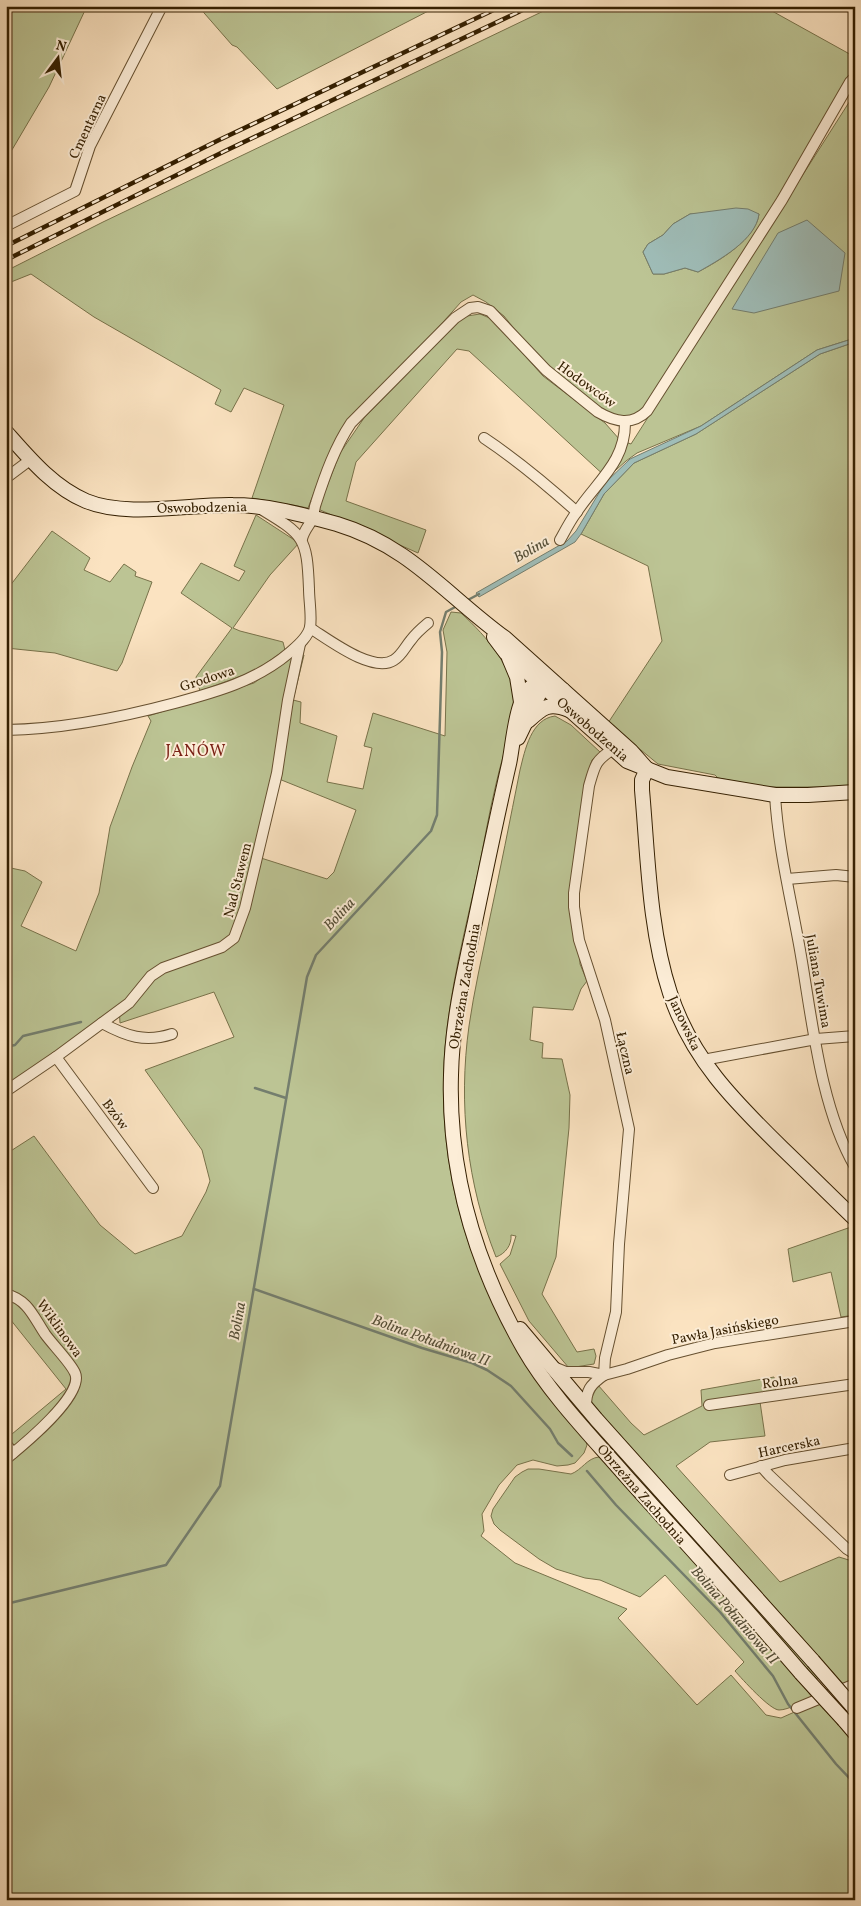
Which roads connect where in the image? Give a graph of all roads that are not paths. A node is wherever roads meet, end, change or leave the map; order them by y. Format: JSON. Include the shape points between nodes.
{"nodes":[{"id":1,"x":162,"y":6,"type":"edge"},
{"id":2,"x":855,"y":77,"type":"edge"},
{"id":3,"x":6,"y":226,"type":"edge"},
{"id":4,"x":625,"y":421,"type":"junction"},
{"id":5,"x":6,"y":432,"type":"edge"},
{"id":6,"x":484,"y":438,"type":"dead end"},
{"id":7,"x":30,"y":460,"type":"junction"},
{"id":8,"x":6,"y":478,"type":"edge"},
{"id":9,"x":258,"y":507,"type":"junction"},
{"id":10,"x":577,"y":512,"type":"junction"},
{"id":11,"x":298,"y":514,"type":"junction"},
{"id":12,"x":313,"y":518,"type":"junction"},
{"id":13,"x":292,"y":529,"type":"junction"},
{"id":14,"x":303,"y":536,"type":"junction"},
{"id":15,"x":560,"y":540,"type":"dead end"},
{"id":16,"x":478,"y":618,"type":"junction"},
{"id":17,"x":428,"y":623,"type":"dead end"},
{"id":18,"x":310,"y":628,"type":"junction"},
{"id":19,"x":300,"y":644,"type":"junction"},
{"id":20,"x":506,"y":653,"type":"junction"},
{"id":21,"x":538,"y":668,"type":"junction"},
{"id":22,"x":541,"y":685,"type":"junction"},
{"id":23,"x":562,"y":690,"type":"junction"},
{"id":24,"x":521,"y":702,"type":"junction"},
{"id":25,"x":570,"y":710,"type":"junction"},
{"id":26,"x":526,"y":723,"type":"junction"},
{"id":27,"x":6,"y":730,"type":"edge"},
{"id":28,"x":513,"y":747,"type":"junction"},
{"id":29,"x":613,"y":749,"type":"junction"},
{"id":30,"x":647,"y":769,"type":"junction"},
{"id":31,"x":855,"y":792,"type":"edge"},
{"id":32,"x":775,"y":795,"type":"junction"},
{"id":33,"x":855,"y":876,"type":"edge"},
{"id":34,"x":787,"y":879,"type":"junction"},
{"id":35,"x":102,"y":1023,"type":"junction"},
{"id":36,"x":172,"y":1034,"type":"dead end"},
{"id":37,"x":855,"y":1036,"type":"edge"},
{"id":38,"x":816,"y":1039,"type":"junction"},
{"id":39,"x":56,"y":1057,"type":"junction"},
{"id":40,"x":703,"y":1060,"type":"junction"},
{"id":41,"x":6,"y":1091,"type":"edge"},
{"id":42,"x":855,"y":1167,"type":"edge"},
{"id":43,"x":153,"y":1188,"type":"dead end"},
{"id":44,"x":855,"y":1219,"type":"edge"},
{"id":45,"x":6,"y":1294,"type":"edge"},
{"id":46,"x":505,"y":1311,"type":"junction"},
{"id":47,"x":855,"y":1321,"type":"edge"},
{"id":48,"x":551,"y":1366,"type":"junction"},
{"id":49,"x":604,"y":1375,"type":"junction"},
{"id":50,"x":855,"y":1384,"type":"edge"},
{"id":51,"x":709,"y":1405,"type":"dead end"},
{"id":52,"x":586,"y":1407,"type":"junction"},
{"id":53,"x":6,"y":1444,"type":"edge"},
{"id":54,"x":855,"y":1448,"type":"edge"},
{"id":55,"x":10,"y":1456,"type":"edge"},
{"id":56,"x":761,"y":1466,"type":"junction"},
{"id":57,"x":730,"y":1475,"type":"dead end"},
{"id":58,"x":855,"y":1554,"type":"edge"},
{"id":59,"x":855,"y":1684,"type":"edge"},
{"id":60,"x":797,"y":1708,"type":"dead end"},
{"id":61,"x":854,"y":1708,"type":"edge"},
{"id":62,"x":855,"y":1732,"type":"edge"}],
"edges":[{"from":1,"to":3,"type":"street","name":"Cmentarna","via":[[90,146],[74,191]]},
{"from":2,"to":4,"type":"street","name":"Hodowców","via":[[782,200],[647,411],[633,421]]},
{"from":4,"to":10,"type":"street","via":[[626,434],[621,452]]},
{"from":4,"to":12,"type":"street","name":"Hodowców","via":[[598,412],[546,370],[490,312],[478,307],[470,308],[455,318],[342,436]]},
{"from":5,"to":7,"type":"street","name":"Oswobodzenia"},
{"from":6,"to":10,"type":"street"},
{"from":7,"to":8,"type":"street"},
{"from":7,"to":9,"type":"street","name":"Oswobodzenia","via":[[72,494],[108,508]]},
{"from":9,"to":11,"type":"street","name":"Oswobodzenia"},
{"from":9,"to":13,"type":"street"},
{"from":10,"to":15,"type":"street"},
{"from":11,"to":12,"type":"street","name":"Oswobodzenia"},
{"from":11,"to":13,"type":"street","via":[[293,519]]},
{"from":11,"to":14,"type":"street"},
{"from":12,"to":14,"type":"street"},
{"from":12,"to":16,"type":"street","name":"Oswobodzenia","via":[[362,534],[398,551]]},
{"from":13,"to":14,"type":"street"},
{"from":14,"to":18,"type":"street","via":[[307,554]]},
{"from":16,"to":20,"type":"street","name":"Oswobodzenia"},
{"from":16,"to":21,"type":"street","name":"Oswobodzenia"},
{"from":17,"to":18,"type":"street","via":[[402,654],[393,662],[384,664],[361,658]]},
{"from":18,"to":19,"type":"street","name":"Grodowa"},
{"from":19,"to":27,"type":"street","name":"Grodowa","via":[[258,674],[196,698],[137,714],[81,724]]},
{"from":19,"to":35,"type":"street","name":"Nad Stawem","via":[[277,772],[245,908],[234,938],[222,947],[163,968],[151,976],[129,1003]]},
{"from":20,"to":22,"type":"street","name":"Oswobodzenia"},
{"from":20,"to":24,"type":"street","name":"Oswobodzenia","via":[[516,676]]},
{"from":21,"to":22,"type":"street","name":"Obrzeżna Zachodnia"},
{"from":21,"to":23,"type":"street","name":"Oswobodzenia"},
{"from":22,"to":23,"type":"street","name":"Oswobodzenia","via":[[549,684]]},
{"from":22,"to":24,"type":"street","via":[[527,690]]},
{"from":22,"to":25,"type":"street","name":"Oswobodzenia"},
{"from":22,"to":26,"type":"street","name":"Obrzeżna Zachodnia"},
{"from":23,"to":30,"type":"street","name":"Oswobodzenia"},
{"from":24,"to":28,"type":"street","name":"Obrzeżna Zachodnia"},
{"from":25,"to":26,"type":"street","name":"Obrzeżna Zachodnia","via":[[558,705],[548,706]]},
{"from":25,"to":29,"type":"street","name":"Oswobodzenia"},
{"from":26,"to":28,"type":"street","name":"Obrzeżna Zachodnia"},
{"from":28,"to":46,"type":"street","name":"Obrzeżna Zachodnia","via":[[462,986],[451,1074],[452,1130],[460,1184],[482,1262]]},
{"from":29,"to":30,"type":"street","name":"Oswobodzenia","via":[[627,761]]},
{"from":29,"to":49,"type":"street","name":"Łączna","via":[[600,758],[589,786],[574,907],[579,940],[605,1020],[629,1129],[616,1312]]},
{"from":30,"to":32,"type":"street","name":"Oswobodzenia","via":[[667,777]]},
{"from":30,"to":40,"type":"street","name":"Janowska","via":[[642,790],[648,871],[661,962],[670,994]]},
{"from":31,"to":32,"type":"street","name":"Oswobodzenia"},
{"from":32,"to":34,"type":"street","name":"Juliana Tuwima"},
{"from":33,"to":34,"type":"street"},
{"from":34,"to":38,"type":"street","name":"Juliana Tuwima"},
{"from":35,"to":36,"type":"street","via":[[139,1038],[158,1039]]},
{"from":35,"to":39,"type":"street","name":"Nad Stawem"},
{"from":37,"to":38,"type":"street"},
{"from":38,"to":40,"type":"street"},
{"from":38,"to":42,"type":"street","name":"Juliana Tuwima","via":[[831,1110]]},
{"from":39,"to":41,"type":"street","name":"Nad Stawem"},
{"from":39,"to":43,"type":"street","name":"Bzów"},
{"from":40,"to":44,"type":"street","name":"Janowska","via":[[719,1083],[756,1123]]},
{"from":45,"to":55,"type":"street","name":"Wiklinowa","via":[[26,1304],[51,1343],[76,1373],[70,1397],[40,1431]]},
{"from":46,"to":48,"type":"street","name":"Obrzeżna Zachodnia"},
{"from":46,"to":62,"type":"street","name":"Obrzeżna Zachodnia","bridge":true,"via":[[526,1352],[566,1407]]},
{"from":47,"to":49,"type":"street","name":"Pawła Jasińskiego","via":[[714,1343]]},
{"from":48,"to":49,"type":"street","name":"Pawła Jasińskiego","via":[[566,1372]]},
{"from":48,"to":52,"type":"street","name":"Obrzeżna Zachodnia"},
{"from":49,"to":52,"type":"street","via":[[592,1384],[586,1395]]},
{"from":50,"to":51,"type":"street","name":"Rolna"},
{"from":52,"to":61,"type":"street","name":"Obrzeżna Zachodnia","bridge":true},
{"from":53,"to":55,"type":"street"},
{"from":54,"to":56,"type":"street","name":"Harcerska"},
{"from":56,"to":57,"type":"street","name":"Harcerska"},
{"from":56,"to":58,"type":"street"},
{"from":59,"to":60,"type":"street"}]}
